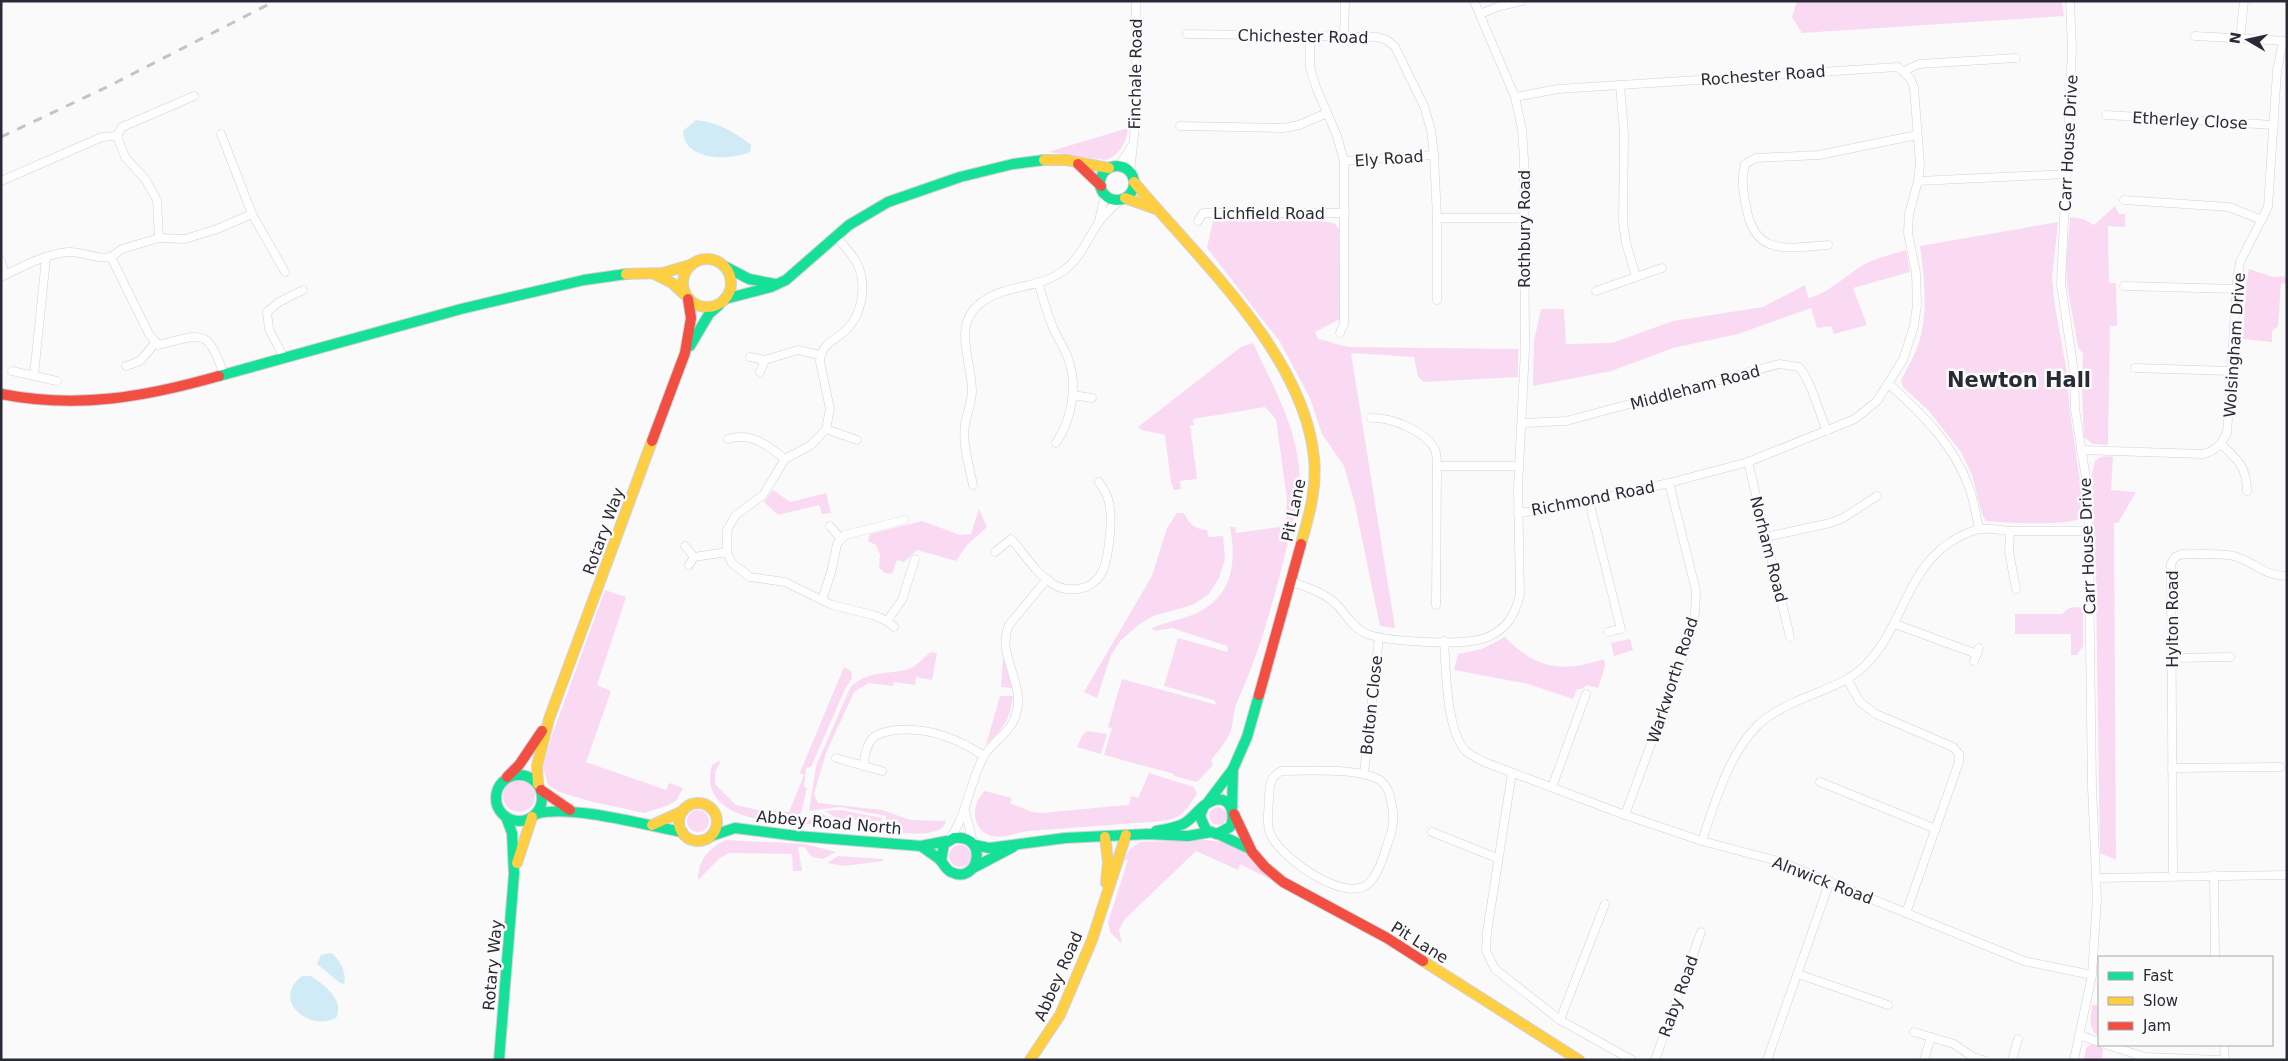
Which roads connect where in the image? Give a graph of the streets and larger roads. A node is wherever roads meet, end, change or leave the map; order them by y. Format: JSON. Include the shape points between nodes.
{"nodes":[{"id":1,"x":1136,"y":1,"type":"edge"},
{"id":2,"x":1345,"y":1,"type":"edge"},
{"id":3,"x":1474,"y":1,"type":"edge"},
{"id":4,"x":1522,"y":1,"type":"edge"},
{"id":5,"x":2070,"y":1,"type":"edge"},
{"id":6,"x":2244,"y":1,"type":"edge"},
{"id":7,"x":1480,"y":14,"type":"junction"},
{"id":8,"x":1187,"y":34,"type":"dead end"},
{"id":9,"x":2195,"y":36,"type":"dead end"},
{"id":10,"x":1310,"y":37,"type":"junction"},
{"id":11,"x":1344,"y":37,"type":"junction"},
{"id":12,"x":2240,"y":39,"type":"junction"},
{"id":13,"x":2285,"y":41,"type":"edge"},
{"id":14,"x":2016,"y":58,"type":"dead end"},
{"id":15,"x":1904,"y":71,"type":"junction"},
{"id":16,"x":1620,"y":85,"type":"junction"},
{"id":17,"x":194,"y":96,"type":"dead end"},
{"id":18,"x":1515,"y":97,"type":"junction"},
{"id":19,"x":1327,"y":113,"type":"junction"},
{"id":20,"x":2106,"y":116,"type":"dead end"},
{"id":21,"x":2274,"y":125,"type":"junction"},
{"id":22,"x":1180,"y":126,"type":"dead end"},
{"id":23,"x":221,"y":134,"type":"dead end"},
{"id":24,"x":1917,"y":135,"type":"junction"},
{"id":25,"x":117,"y":136,"type":"junction"},
{"id":26,"x":1131,"y":146,"type":"junction"},
{"id":27,"x":1434,"y":155,"type":"junction"},
{"id":28,"x":1344,"y":162,"type":"junction"},
{"id":29,"x":1078,"y":164,"type":"junction"},
{"id":30,"x":1114,"y":167,"type":"junction"},
{"id":31,"x":1130,"y":172,"type":"junction"},
{"id":32,"x":2067,"y":174,"type":"junction"},
{"id":33,"x":1,"y":181,"type":"edge"},
{"id":34,"x":1134,"y":182,"type":"junction"},
{"id":35,"x":1918,"y":182,"type":"junction"},
{"id":36,"x":1103,"y":190,"type":"junction"},
{"id":37,"x":1122,"y":199,"type":"junction"},
{"id":38,"x":2124,"y":200,"type":"dead end"},
{"id":39,"x":1156,"y":209,"type":"junction"},
{"id":40,"x":252,"y":214,"type":"junction"},
{"id":41,"x":1345,"y":214,"type":"junction"},
{"id":42,"x":1437,"y":218,"type":"junction"},
{"id":43,"x":1524,"y":218,"type":"junction"},
{"id":44,"x":2262,"y":220,"type":"junction"},
{"id":45,"x":1198,"y":222,"type":"dead end"},
{"id":46,"x":1099,"y":223,"type":"junction"},
{"id":47,"x":836,"y":236,"type":"junction"},
{"id":48,"x":159,"y":238,"type":"junction"},
{"id":49,"x":1828,"y":245,"type":"dead end"},
{"id":50,"x":111,"y":257,"type":"junction"},
{"id":51,"x":46,"y":258,"type":"junction"},
{"id":52,"x":1,"y":261,"type":"edge"},
{"id":53,"x":690,"y":265,"type":"junction"},
{"id":54,"x":725,"y":266,"type":"junction"},
{"id":55,"x":1662,"y":268,"type":"dead end"},
{"id":56,"x":285,"y":272,"type":"dead end"},
{"id":57,"x":656,"y":275,"type":"junction"},
{"id":58,"x":3,"y":276,"type":"edge"},
{"id":59,"x":1636,"y":277,"type":"junction"},
{"id":60,"x":1038,"y":282,"type":"junction"},
{"id":61,"x":776,"y":284,"type":"junction"},
{"id":62,"x":2124,"y":286,"type":"dead end"},
{"id":63,"x":2236,"y":289,"type":"junction"},
{"id":64,"x":303,"y":290,"type":"dead end"},
{"id":65,"x":1596,"y":291,"type":"dead end"},
{"id":66,"x":686,"y":297,"type":"junction"},
{"id":67,"x":1437,"y":300,"type":"dead end"},
{"id":68,"x":722,"y":302,"type":"junction"},
{"id":69,"x":1340,"y":332,"type":"dead end"},
{"id":70,"x":156,"y":342,"type":"junction"},
{"id":71,"x":685,"y":353,"type":"junction"},
{"id":72,"x":820,"y":355,"type":"junction"},
{"id":73,"x":750,"y":357,"type":"dead end"},
{"id":74,"x":284,"y":358,"type":"junction"},
{"id":75,"x":765,"y":360,"type":"junction"},
{"id":76,"x":126,"y":366,"type":"dead end"},
{"id":77,"x":2135,"y":368,"type":"dead end"},
{"id":78,"x":12,"y":371,"type":"dead end"},
{"id":79,"x":2231,"y":371,"type":"junction"},
{"id":80,"x":760,"y":372,"type":"dead end"},
{"id":81,"x":34,"y":375,"type":"junction"},
{"id":82,"x":224,"y":375,"type":"junction"},
{"id":83,"x":57,"y":381,"type":"dead end"},
{"id":84,"x":1888,"y":384,"type":"junction"},
{"id":85,"x":1,"y":394,"type":"edge"},
{"id":86,"x":1072,"y":395,"type":"junction"},
{"id":87,"x":1092,"y":398,"type":"dead end"},
{"id":88,"x":1371,"y":418,"type":"dead end"},
{"id":89,"x":1522,"y":423,"type":"junction"},
{"id":90,"x":743,"y":427,"type":"dead end"},
{"id":91,"x":826,"y":429,"type":"junction"},
{"id":92,"x":1827,"y":431,"type":"junction"},
{"id":93,"x":744,"y":436,"type":"junction"},
{"id":94,"x":728,"y":439,"type":"dead end"},
{"id":95,"x":857,"y":440,"type":"dead end"},
{"id":96,"x":1056,"y":443,"type":"dead end"},
{"id":97,"x":2221,"y":444,"type":"junction"},
{"id":98,"x":2081,"y":450,"type":"junction"},
{"id":99,"x":785,"y":459,"type":"junction"},
{"id":100,"x":1748,"y":462,"type":"junction"},
{"id":101,"x":1438,"y":466,"type":"junction"},
{"id":102,"x":1519,"y":466,"type":"junction"},
{"id":103,"x":1669,"y":483,"type":"junction"},
{"id":104,"x":973,"y":484,"type":"dead end"},
{"id":105,"x":1105,"y":485,"type":"dead end"},
{"id":106,"x":2247,"y":491,"type":"dead end"},
{"id":107,"x":1877,"y":496,"type":"dead end"},
{"id":108,"x":1589,"y":501,"type":"junction"},
{"id":109,"x":1518,"y":513,"type":"junction"},
{"id":110,"x":904,"y":520,"type":"dead end"},
{"id":111,"x":830,"y":526,"type":"dead end"},
{"id":112,"x":1979,"y":529,"type":"junction"},
{"id":113,"x":2010,"y":531,"type":"junction"},
{"id":114,"x":2089,"y":531,"type":"junction"},
{"id":115,"x":1766,"y":537,"type":"junction"},
{"id":116,"x":841,"y":539,"type":"junction"},
{"id":117,"x":685,"y":546,"type":"dead end"},
{"id":118,"x":727,"y":552,"type":"junction"},
{"id":119,"x":995,"y":552,"type":"dead end"},
{"id":120,"x":694,"y":557,"type":"junction"},
{"id":121,"x":915,"y":559,"type":"dead end"},
{"id":122,"x":688,"y":565,"type":"dead end"},
{"id":123,"x":2287,"y":576,"type":"edge"},
{"id":124,"x":1047,"y":579,"type":"junction"},
{"id":125,"x":1291,"y":582,"type":"junction"},
{"id":126,"x":2016,"y":589,"type":"dead end"},
{"id":127,"x":822,"y":600,"type":"junction"},
{"id":128,"x":1436,"y":605,"type":"dead end"},
{"id":129,"x":887,"y":621,"type":"junction"},
{"id":130,"x":1895,"y":624,"type":"junction"},
{"id":131,"x":894,"y":627,"type":"dead end"},
{"id":132,"x":1608,"y":632,"type":"dead end"},
{"id":133,"x":1790,"y":637,"type":"dead end"},
{"id":134,"x":1379,"y":638,"type":"junction"},
{"id":135,"x":1444,"y":641,"type":"junction"},
{"id":136,"x":1977,"y":654,"type":"dead end"},
{"id":137,"x":2230,"y":656,"type":"dead end"},
{"id":138,"x":2172,"y":658,"type":"junction"},
{"id":139,"x":1847,"y":679,"type":"junction"},
{"id":140,"x":1586,"y":694,"type":"dead end"},
{"id":141,"x":549,"y":719,"type":"junction"},
{"id":142,"x":984,"y":756,"type":"junction"},
{"id":143,"x":836,"y":758,"type":"dead end"},
{"id":144,"x":863,"y":766,"type":"junction"},
{"id":145,"x":2280,"y":767,"type":"dead end"},
{"id":146,"x":1234,"y":768,"type":"junction"},
{"id":147,"x":2172,"y":768,"type":"junction"},
{"id":148,"x":882,"y":771,"type":"dead end"},
{"id":149,"x":1364,"y":773,"type":"junction"},
{"id":150,"x":1512,"y":773,"type":"junction"},
{"id":151,"x":506,"y":778,"type":"junction"},
{"id":152,"x":1820,"y":782,"type":"dead end"},
{"id":153,"x":539,"y":787,"type":"junction"},
{"id":154,"x":1552,"y":787,"type":"junction"},
{"id":155,"x":1206,"y":804,"type":"junction"},
{"id":156,"x":571,"y":810,"type":"junction"},
{"id":157,"x":683,"y":811,"type":"junction"},
{"id":158,"x":965,"y":811,"type":"junction"},
{"id":159,"x":1233,"y":811,"type":"junction"},
{"id":160,"x":714,"y":812,"type":"junction"},
{"id":161,"x":534,"y":816,"type":"junction"},
{"id":162,"x":1625,"y":816,"type":"junction"},
{"id":163,"x":506,"y":818,"type":"junction"},
{"id":164,"x":652,"y":825,"type":"junction"},
{"id":165,"x":735,"y":828,"type":"junction"},
{"id":166,"x":1936,"y":829,"type":"junction"},
{"id":167,"x":682,"y":832,"type":"junction"},
{"id":168,"x":1432,"y":832,"type":"dead end"},
{"id":169,"x":1214,"y":833,"type":"junction"},
{"id":170,"x":1148,"y":834,"type":"junction"},
{"id":171,"x":1126,"y":835,"type":"junction"},
{"id":172,"x":711,"y":836,"type":"junction"},
{"id":173,"x":1105,"y":837,"type":"junction"},
{"id":174,"x":948,"y":841,"type":"junction"},
{"id":175,"x":1702,"y":841,"type":"junction"},
{"id":176,"x":974,"y":844,"type":"junction"},
{"id":177,"x":921,"y":846,"type":"junction"},
{"id":178,"x":1016,"y":846,"type":"junction"},
{"id":179,"x":1248,"y":848,"type":"junction"},
{"id":180,"x":1498,"y":858,"type":"junction"},
{"id":181,"x":941,"y":861,"type":"junction"},
{"id":182,"x":975,"y":867,"type":"junction"},
{"id":183,"x":514,"y":874,"type":"junction"},
{"id":184,"x":2287,"y":874,"type":"edge"},
{"id":185,"x":2214,"y":875,"type":"junction"},
{"id":186,"x":2173,"y":876,"type":"junction"},
{"id":187,"x":2096,"y":878,"type":"junction"},
{"id":188,"x":1830,"y":881,"type":"junction"},
{"id":189,"x":1104,"y":900,"type":"junction"},
{"id":190,"x":1605,"y":904,"type":"dead end"},
{"id":191,"x":1906,"y":913,"type":"junction"},
{"id":192,"x":1701,"y":932,"type":"dead end"},
{"id":193,"x":2214,"y":956,"type":"edge"},
{"id":194,"x":1798,"y":974,"type":"junction"},
{"id":195,"x":2092,"y":976,"type":"junction"},
{"id":196,"x":1888,"y":1005,"type":"dead end"},
{"id":197,"x":1560,"y":1020,"type":"junction"},
{"id":198,"x":1914,"y":1032,"type":"dead end"},
{"id":199,"x":2079,"y":1035,"type":"junction"},
{"id":200,"x":1931,"y":1037,"type":"junction"},
{"id":201,"x":2018,"y":1039,"type":"dead end"},
{"id":202,"x":2098,"y":1042,"type":"edge"},
{"id":203,"x":2110,"y":1046,"type":"edge"},
{"id":204,"x":2224,"y":1046,"type":"edge"},
{"id":205,"x":2145,"y":1058,"type":"edge"},
{"id":206,"x":500,"y":1060,"type":"edge"},
{"id":207,"x":1030,"y":1060,"type":"edge"},
{"id":208,"x":1580,"y":1060,"type":"edge"},
{"id":209,"x":1632,"y":1060,"type":"edge"},
{"id":210,"x":1655,"y":1060,"type":"edge"},
{"id":211,"x":1767,"y":1060,"type":"edge"},
{"id":212,"x":1924,"y":1060,"type":"edge"},
{"id":213,"x":1983,"y":1060,"type":"edge"},
{"id":214,"x":2012,"y":1060,"type":"edge"},
{"id":215,"x":2074,"y":1060,"type":"edge"},
{"id":216,"x":2219,"y":1060,"type":"edge"},
{"id":217,"x":2225,"y":1060,"type":"edge"}],
"edges":[{"from":1,"to":26,"type":"street","name":"Finchale Road","via":[[1135,127]]},
{"from":2,"to":11,"type":"street"},
{"from":3,"to":7,"type":"street","name":"Rothbury Road"},
{"from":4,"to":7,"type":"street"},
{"from":5,"to":32,"type":"street","name":"Carr House Drive","via":[[2072,49]]},
{"from":6,"to":12,"type":"street"},
{"from":7,"to":18,"type":"street","name":"Rothbury Road"},
{"from":8,"to":10,"type":"street","name":"Chichester Road"},
{"from":9,"to":12,"type":"street"},
{"from":10,"to":11,"type":"street","name":"Chichester Road"},
{"from":10,"to":19,"type":"street","name":"Lichfield Road","via":[[1310,68]]},
{"from":11,"to":27,"type":"street","name":"Chichester Road","via":[[1377,37],[1395,47],[1424,106]]},
{"from":12,"to":13,"type":"street"},
{"from":13,"to":21,"type":"street","name":"Wolsingham Drive","via":[[2277,71]]},
{"from":14,"to":15,"type":"street","name":"Rochester Road","via":[[1919,64]]},
{"from":15,"to":16,"type":"street","name":"Rochester Road","via":[[1890,67]]},
{"from":15,"to":24,"type":"street","via":[[1914,88]]},
{"from":16,"to":18,"type":"street","name":"Rochester Road","via":[[1558,89]]},
{"from":16,"to":59,"type":"street","via":[[1624,133],[1623,222]]},
{"from":17,"to":25,"type":"street","via":[[122,127]]},
{"from":18,"to":43,"type":"street","name":"Rothbury Road","via":[[1522,129]]},
{"from":19,"to":22,"type":"street","via":[[1284,128]]},
{"from":19,"to":28,"type":"street","name":"Lichfield Road"},
{"from":20,"to":21,"type":"street","name":"Etherley Close"},
{"from":21,"to":44,"type":"street","name":"Wolsingham Drive","via":[[2270,193]]},
{"from":23,"to":40,"type":"street"},
{"from":24,"to":35,"type":"street"},
{"from":24,"to":49,"type":"street","via":[[1820,155],[1756,158],[1745,164],[1741,178],[1748,220],[1756,236],[1770,245],[1788,248]]},
{"from":25,"to":33,"type":"street","via":[[102,137]]},
{"from":25,"to":48,"type":"street","via":[[125,157],[145,178],[157,200]]},
{"from":26,"to":30,"type":"street","name":"Finchale Road"},
{"from":26,"to":31,"type":"street","name":"Finchale Road"},
{"from":27,"to":28,"type":"street","name":"Ely Road"},
{"from":27,"to":42,"type":"street","name":"Chichester Road"},
{"from":28,"to":41,"type":"street","name":"Lichfield Road"},
{"from":29,"to":30,"type":"street"},
{"from":29,"to":36,"type":"street"},
{"from":29,"to":47,"type":"street","via":[[1054,159],[1029,161],[936,185],[872,210]]},
{"from":30,"to":31,"type":"street"},
{"from":30,"to":36,"type":"street","via":[[1102,176]]},
{"from":31,"to":34,"type":"street"},
{"from":32,"to":35,"type":"street"},
{"from":32,"to":98,"type":"street","name":"Carr House Drive","via":[[2060,284],[2073,366]]},
{"from":34,"to":37,"type":"street","via":[[1130,194]]},
{"from":34,"to":39,"type":"street","name":"Pit Lane"},
{"from":35,"to":84,"type":"street","via":[[1908,214],[1908,233],[1916,273],[1915,318],[1906,352]]},
{"from":36,"to":37,"type":"street","via":[[1109,198]]},
{"from":36,"to":46,"type":"street"},
{"from":37,"to":39,"type":"street"},
{"from":37,"to":46,"type":"street"},
{"from":38,"to":44,"type":"street","via":[[2229,207]]},
{"from":39,"to":125,"type":"street","name":"Pit Lane","via":[[1270,343],[1305,414],[1314,443],[1316,486]]},
{"from":40,"to":48,"type":"street","via":[[185,239]]},
{"from":40,"to":56,"type":"street"},
{"from":41,"to":45,"type":"street","name":"Lichfield Road","via":[[1203,213]]},
{"from":41,"to":69,"type":"street","name":"Lichfield Road","via":[[1344,324]]},
{"from":42,"to":43,"type":"street"},
{"from":42,"to":67,"type":"street","name":"Chichester Road"},
{"from":43,"to":89,"type":"street","name":"Rothbury Road"},
{"from":44,"to":63,"type":"street","name":"Wolsingham Drive","via":[[2240,262]]},
{"from":46,"to":60,"type":"street","via":[[1072,263],[1053,277]]},
{"from":47,"to":61,"type":"street","via":[[794,275]]},
{"from":47,"to":72,"type":"street","via":[[857,264],[863,284],[862,298],[853,322]]},
{"from":48,"to":50,"type":"street","via":[[122,249]]},
{"from":50,"to":51,"type":"street","via":[[101,259],[69,252]]},
{"from":50,"to":70,"type":"street"},
{"from":51,"to":58,"type":"street"},
{"from":51,"to":81,"type":"street"},
{"from":52,"to":58,"type":"street"},
{"from":53,"to":54,"type":"street","via":[[706,258]]},
{"from":53,"to":57,"type":"street"},
{"from":53,"to":66,"type":"street","via":[[682,279]]},
{"from":54,"to":61,"type":"street","via":[[750,280]]},
{"from":54,"to":68,"type":"street","via":[[731,283],[730,292]]},
{"from":55,"to":59,"type":"street"},
{"from":57,"to":66,"type":"street","via":[[672,283]]},
{"from":57,"to":74,"type":"street","via":[[606,276],[550,287]]},
{"from":59,"to":65,"type":"street"},
{"from":60,"to":86,"type":"street","via":[[1048,315],[1070,363]]},
{"from":60,"to":104,"type":"street","via":[[993,295],[980,304],[967,322],[965,342],[972,388],[964,439]]},
{"from":61,"to":68,"type":"street"},
{"from":62,"to":63,"type":"street"},
{"from":63,"to":79,"type":"street","name":"Wolsingham Drive"},
{"from":64,"to":74,"type":"street","via":[[267,312],[269,328]]},
{"from":66,"to":68,"type":"street","via":[[703,307]]},
{"from":66,"to":71,"type":"street","name":"Rotary Way","via":[[691,318]]},
{"from":68,"to":71,"type":"street","name":"Rotary Way","via":[[709,314]]},
{"from":70,"to":76,"type":"street","via":[[140,361]]},
{"from":70,"to":82,"type":"street","via":[[158,345],[196,336],[206,339],[216,351]]},
{"from":71,"to":141,"type":"street","name":"Rotary Way"},
{"from":72,"to":75,"type":"street","via":[[798,350]]},
{"from":72,"to":91,"type":"street","via":[[830,409]]},
{"from":73,"to":75,"type":"street"},
{"from":74,"to":82,"type":"street"},
{"from":75,"to":80,"type":"street"},
{"from":77,"to":79,"type":"street"},
{"from":78,"to":81,"type":"street"},
{"from":79,"to":97,"type":"street","name":"Wolsingham Drive","via":[[2227,433]]},
{"from":81,"to":83,"type":"street"},
{"from":82,"to":85,"type":"street","via":[[139,396],[101,401],[63,402]]},
{"from":84,"to":92,"type":"street","via":[[1877,400],[1855,419]]},
{"from":84,"to":112,"type":"street","via":[[1948,445],[1970,489]]},
{"from":86,"to":87,"type":"street"},
{"from":86,"to":96,"type":"street","via":[[1066,423]]},
{"from":88,"to":101,"type":"street","via":[[1394,420],[1428,441],[1436,451]]},
{"from":89,"to":92,"type":"street","name":"Middleham Road","via":[[1566,421],[1784,364],[1800,367],[1807,376]]},
{"from":89,"to":102,"type":"street","name":"Rothbury Road"},
{"from":90,"to":93,"type":"street"},
{"from":91,"to":95,"type":"street"},
{"from":91,"to":99,"type":"street","via":[[811,445]]},
{"from":92,"to":100,"type":"street"},
{"from":93,"to":94,"type":"street"},
{"from":93,"to":99,"type":"street","via":[[765,443]]},
{"from":97,"to":98,"type":"street","via":[[2212,452],[2203,454]]},
{"from":97,"to":106,"type":"street","via":[[2240,462]]},
{"from":98,"to":114,"type":"street","name":"Carr House Drive","via":[[2088,491]]},
{"from":99,"to":118,"type":"street","via":[[763,495],[730,522]]},
{"from":100,"to":103,"type":"street"},
{"from":100,"to":115,"type":"street","name":"Norham Road"},
{"from":101,"to":102,"type":"street"},
{"from":101,"to":128,"type":"street"},
{"from":102,"to":109,"type":"street","name":"Rothbury Road"},
{"from":103,"to":108,"type":"street","name":"Richmond Road"},
{"from":103,"to":162,"type":"street","name":"Warkworth Road","via":[[1696,591],[1695,613],[1689,640]]},
{"from":105,"to":124,"type":"street","via":[[1111,524],[1101,574],[1096,581],[1081,589],[1064,588]]},
{"from":107,"to":115,"type":"street","via":[[1830,523]]},
{"from":108,"to":109,"type":"street","name":"Richmond Road"},
{"from":108,"to":132,"type":"street","via":[[1621,629]]},
{"from":109,"to":135,"type":"street","name":"Rothbury Road","via":[[1520,594],[1516,610],[1499,631],[1487,637],[1472,641]]},
{"from":110,"to":116,"type":"street","via":[[845,535]]},
{"from":111,"to":116,"type":"street"},
{"from":112,"to":113,"type":"street"},
{"from":112,"to":130,"type":"street","via":[[1941,548],[1923,566],[1909,589]]},
{"from":113,"to":114,"type":"street"},
{"from":113,"to":126,"type":"street","via":[[2009,552]]},
{"from":114,"to":187,"type":"street","name":"Carr House Drive"},
{"from":115,"to":133,"type":"street","name":"Norham Road"},
{"from":116,"to":127,"type":"street"},
{"from":117,"to":120,"type":"street"},
{"from":118,"to":120,"type":"street"},
{"from":118,"to":127,"type":"street","via":[[732,563],[750,577],[785,582]]},
{"from":119,"to":124,"type":"street","via":[[1011,538]]},
{"from":120,"to":122,"type":"street"},
{"from":121,"to":129,"type":"street","via":[[902,600]]},
{"from":123,"to":138,"type":"street","name":"Hylton Road","via":[[2263,572],[2235,556],[2182,554],[2175,557],[2171,564]]},
{"from":124,"to":142,"type":"street","via":[[1005,634],[1005,648],[1018,705],[1010,727]]},
{"from":125,"to":134,"type":"street","name":"Rothbury Road","via":[[1322,593],[1355,626]]},
{"from":125,"to":146,"type":"street","name":"Pit Lane","via":[[1247,738]]},
{"from":127,"to":129,"type":"street"},
{"from":129,"to":131,"type":"street"},
{"from":130,"to":136,"type":"street"},
{"from":130,"to":139,"type":"street","via":[[1870,662]]},
{"from":134,"to":135,"type":"street","name":"Rothbury Road"},
{"from":134,"to":149,"type":"street","name":"Bolton Close"},
{"from":135,"to":150,"type":"street","name":"Alnwick Road","via":[[1453,723],[1459,740],[1466,752]]},
{"from":137,"to":138,"type":"street"},
{"from":138,"to":147,"type":"street","name":"Hylton Road"},
{"from":139,"to":166,"type":"street","via":[[1860,702],[1876,714],[1953,747],[1959,754]]},
{"from":139,"to":175,"type":"street","via":[[1795,702],[1757,726],[1738,751],[1722,784]]},
{"from":140,"to":154,"type":"street"},
{"from":141,"to":151,"type":"street","name":"Rotary Way"},
{"from":141,"to":153,"type":"street","name":"Rotary Way","via":[[537,766]]},
{"from":142,"to":144,"type":"street","via":[[940,734],[909,729],[875,736],[869,744]]},
{"from":142,"to":158,"type":"street"},
{"from":143,"to":144,"type":"street"},
{"from":144,"to":148,"type":"street"},
{"from":145,"to":147,"type":"street"},
{"from":146,"to":155,"type":"street"},
{"from":146,"to":159,"type":"street"},
{"from":147,"to":186,"type":"street","name":"Hylton Road"},
{"from":149,"to":149,"type":"street","name":"Bolton Close","via":[[1281,771],[1270,781],[1268,825],[1272,837],[1283,851],[1317,878],[1355,888],[1362,888],[1376,874],[1394,820],[1389,791],[1382,782]]},
{"from":150,"to":154,"type":"street","name":"Alnwick Road"},
{"from":150,"to":180,"type":"street"},
{"from":151,"to":153,"type":"street","via":[[519,774]]},
{"from":151,"to":163,"type":"street","via":[[499,785],[496,803]]},
{"from":152,"to":166,"type":"street"},
{"from":153,"to":156,"type":"street"},
{"from":153,"to":161,"type":"street","via":[[542,802]]},
{"from":154,"to":162,"type":"street","name":"Alnwick Road"},
{"from":155,"to":159,"type":"street","via":[[1213,800],[1224,801]]},
{"from":155,"to":169,"type":"street","via":[[1201,821]]},
{"from":155,"to":170,"type":"street","via":[[1185,823]]},
{"from":156,"to":161,"type":"street","via":[[546,811]]},
{"from":156,"to":164,"type":"street"},
{"from":157,"to":160,"type":"street","via":[[700,803]]},
{"from":157,"to":164,"type":"street"},
{"from":157,"to":167,"type":"street","via":[[679,823]]},
{"from":158,"to":174,"type":"street"},
{"from":158,"to":176,"type":"street"},
{"from":159,"to":169,"type":"street","via":[[1230,828]]},
{"from":159,"to":179,"type":"street","name":"Pit Lane"},
{"from":160,"to":165,"type":"street","name":"Abbey Road North"},
{"from":160,"to":172,"type":"street","via":[[717,823]]},
{"from":161,"to":163,"type":"street","via":[[524,821]]},
{"from":161,"to":183,"type":"street","name":"Rotary Way"},
{"from":162,"to":175,"type":"street","name":"Alnwick Road"},
{"from":163,"to":183,"type":"street","name":"Rotary Way","via":[[512,833]]},
{"from":164,"to":167,"type":"street"},
{"from":165,"to":172,"type":"street","name":"Abbey Road North"},
{"from":165,"to":177,"type":"street","name":"Abbey Road North"},
{"from":166,"to":191,"type":"street"},
{"from":167,"to":172,"type":"street","via":[[700,841]]},
{"from":168,"to":180,"type":"street"},
{"from":169,"to":170,"type":"street","via":[[1188,836]]},
{"from":169,"to":179,"type":"street","name":"Pit Lane"},
{"from":170,"to":171,"type":"street"},
{"from":171,"to":173,"type":"street"},
{"from":171,"to":189,"type":"street","name":"Abbey Road"},
{"from":173,"to":178,"type":"street","via":[[1065,838]]},
{"from":173,"to":189,"type":"street","name":"Abbey Road","via":[[1108,868]]},
{"from":174,"to":176,"type":"street","via":[[967,838]]},
{"from":174,"to":177,"type":"street","name":"Abbey Road North"},
{"from":174,"to":181,"type":"street","via":[[940,853]]},
{"from":175,"to":188,"type":"street","name":"Alnwick Road","via":[[1782,862]]},
{"from":176,"to":178,"type":"street","via":[[989,848]]},
{"from":176,"to":182,"type":"street","via":[[978,857]]},
{"from":177,"to":181,"type":"street","name":"Abbey Road North"},
{"from":178,"to":182,"type":"street"},
{"from":179,"to":208,"type":"street","name":"Pit Lane","via":[[1283,882],[1387,938]]},
{"from":180,"to":197,"type":"street","via":[[1486,951],[1495,969]]},
{"from":181,"to":182,"type":"street","via":[[956,874],[965,874]]},
{"from":183,"to":206,"type":"street","name":"Rotary Way"},
{"from":184,"to":185,"type":"street"},
{"from":185,"to":186,"type":"street"},
{"from":185,"to":193,"type":"street"},
{"from":186,"to":187,"type":"street"},
{"from":187,"to":195,"type":"street","name":"Carr House Drive","via":[[2096,941]]},
{"from":188,"to":191,"type":"street","name":"Alnwick Road"},
{"from":188,"to":194,"type":"street"},
{"from":189,"to":207,"type":"street","name":"Abbey Road","via":[[1092,940],[1060,1015]]},
{"from":190,"to":197,"type":"street"},
{"from":191,"to":195,"type":"street","name":"Alnwick Road","via":[[2024,961]]},
{"from":192,"to":210,"type":"street","name":"Raby Road"},
{"from":194,"to":196,"type":"street"},
{"from":194,"to":211,"type":"street"},
{"from":195,"to":199,"type":"street","name":"Carr House Drive"},
{"from":197,"to":209,"type":"street"},
{"from":198,"to":200,"type":"street"},
{"from":199,"to":202,"type":"street"},
{"from":199,"to":215,"type":"street","name":"Carr House Drive"},
{"from":200,"to":212,"type":"street"},
{"from":200,"to":213,"type":"street","via":[[1954,1044]]},
{"from":201,"to":214,"type":"street"},
{"from":203,"to":205,"type":"street"},
{"from":204,"to":217,"type":"street"},
{"from":205,"to":216,"type":"street"}]}
